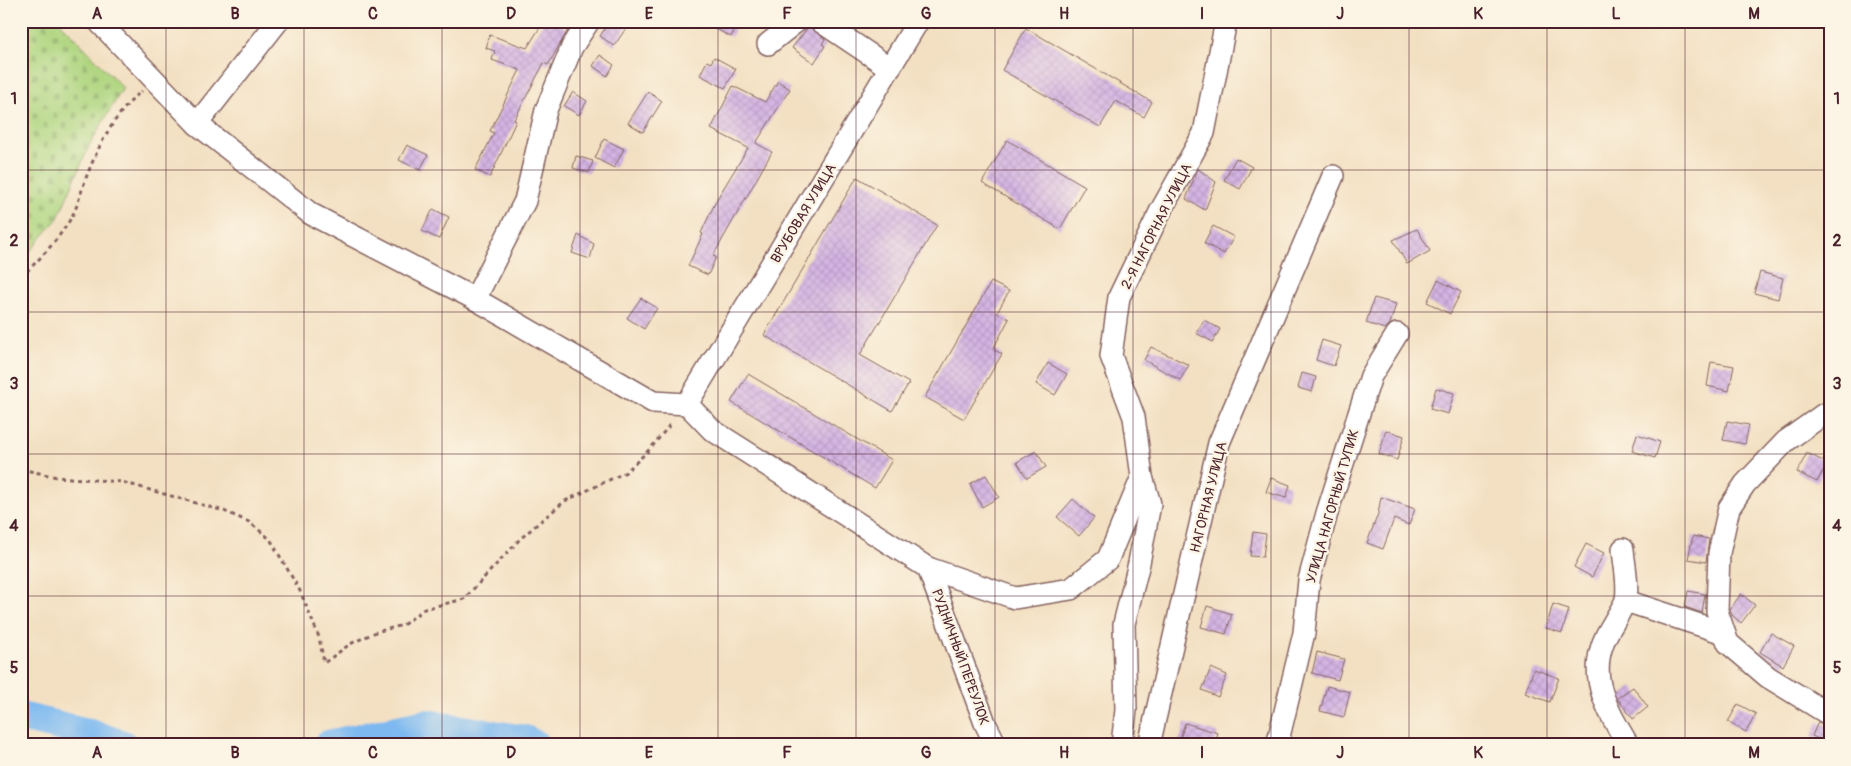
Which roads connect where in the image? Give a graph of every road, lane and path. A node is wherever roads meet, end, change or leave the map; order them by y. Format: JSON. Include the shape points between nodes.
{"nodes":[{"id":1,"x":98,"y":21,"type":"edge"},
{"id":2,"x":278,"y":21,"type":"edge"},
{"id":3,"x":589,"y":21,"type":"edge"},
{"id":4,"x":797,"y":21,"type":"edge"},
{"id":5,"x":820,"y":21,"type":"edge"},
{"id":6,"x":918,"y":21,"type":"edge"},
{"id":7,"x":1226,"y":21,"type":"edge"},
{"id":8,"x":768,"y":44,"type":"dead end"},
{"id":9,"x":890,"y":68,"type":"junction"},
{"id":10,"x":155,"y":80,"type":"junction"},
{"id":11,"x":198,"y":124,"type":"junction"},
{"id":12,"x":1333,"y":176,"type":"dead end"},
{"id":13,"x":21,"y":277,"type":"edge"},
{"id":14,"x":475,"y":299,"type":"junction"},
{"id":15,"x":1397,"y":334,"type":"dead end"},
{"id":16,"x":687,"y":404,"type":"junction"},
{"id":17,"x":1830,"y":413,"type":"edge"},
{"id":18,"x":21,"y":469,"type":"edge"},
{"id":19,"x":1142,"y":476,"type":"junction"},
{"id":20,"x":1623,"y":549,"type":"dead end"},
{"id":21,"x":928,"y":568,"type":"junction"},
{"id":22,"x":1626,"y":601,"type":"junction"},
{"id":23,"x":1724,"y":633,"type":"junction"},
{"id":24,"x":1830,"y":715,"type":"edge"},
{"id":25,"x":996,"y":745,"type":"edge"},
{"id":26,"x":1122,"y":745,"type":"edge"},
{"id":27,"x":1149,"y":745,"type":"edge"},
{"id":28,"x":1277,"y":745,"type":"edge"},
{"id":29,"x":1628,"y":745,"type":"edge"}],
"edges":[{"from":1,"to":10,"type":"street"},
{"from":2,"to":11,"type":"street"},
{"from":3,"to":14,"type":"street","via":[[572,47],[546,110],[525,201]]},
{"from":4,"to":8,"type":"street"},
{"from":5,"to":9,"type":"street"},
{"from":6,"to":9,"type":"street","name":"ВРУБОВАЯ УЛИЦА"},
{"from":7,"to":19,"type":"street","name":"2-Я НАГОРНАЯ УЛИЦА","via":[[1204,133],[1161,210],[1119,297],[1111,356],[1134,417]]},
{"from":9,"to":16,"type":"street","name":"ВРУБОВАЯ УЛИЦА"},
{"from":10,"to":11,"type":"street"},
{"from":10,"to":13,"type":"path","via":[[129,101],[106,134],[71,218],[37,262]]},
{"from":11,"to":14,"type":"street","via":[[311,214]]},
{"from":12,"to":27,"type":"street","name":"НАГОРНАЯ УЛИЦА","via":[[1219,443]]},
{"from":14,"to":16,"type":"street","via":[[653,402]]},
{"from":15,"to":28,"type":"street","name":"УЛИЦА НАГОРНЫЙ ТУПИК","via":[[1371,376],[1327,513],[1309,580],[1304,633]]},
{"from":16,"to":18,"type":"path","via":[[651,448],[626,472],[565,501],[520,539],[464,599],[424,609],[403,625],[376,632],[350,644],[324,663],[319,638],[300,592],[270,539],[249,522],[224,511],[122,482],[57,477]]},
{"from":16,"to":21,"type":"street","via":[[712,430]]},
{"from":17,"to":23,"type":"street","via":[[1786,441],[1745,484],[1729,508],[1719,553],[1717,611]]},
{"from":19,"to":21,"type":"street","name":"2-Я НАГОРНАЯ УЛИЦА","via":[[1108,559],[1072,588],[1015,598]]},
{"from":19,"to":26,"type":"street","via":[[1150,504],[1124,624],[1126,710]]},
{"from":20,"to":22,"type":"street"},
{"from":21,"to":25,"type":"street","name":"РУДНИЧНЫЙ ПЕРЕУЛОК"},
{"from":22,"to":23,"type":"street"},
{"from":22,"to":29,"type":"street","via":[[1602,644],[1598,674],[1605,706]]},
{"from":23,"to":24,"type":"street","via":[[1728,643],[1768,677]]}]}
